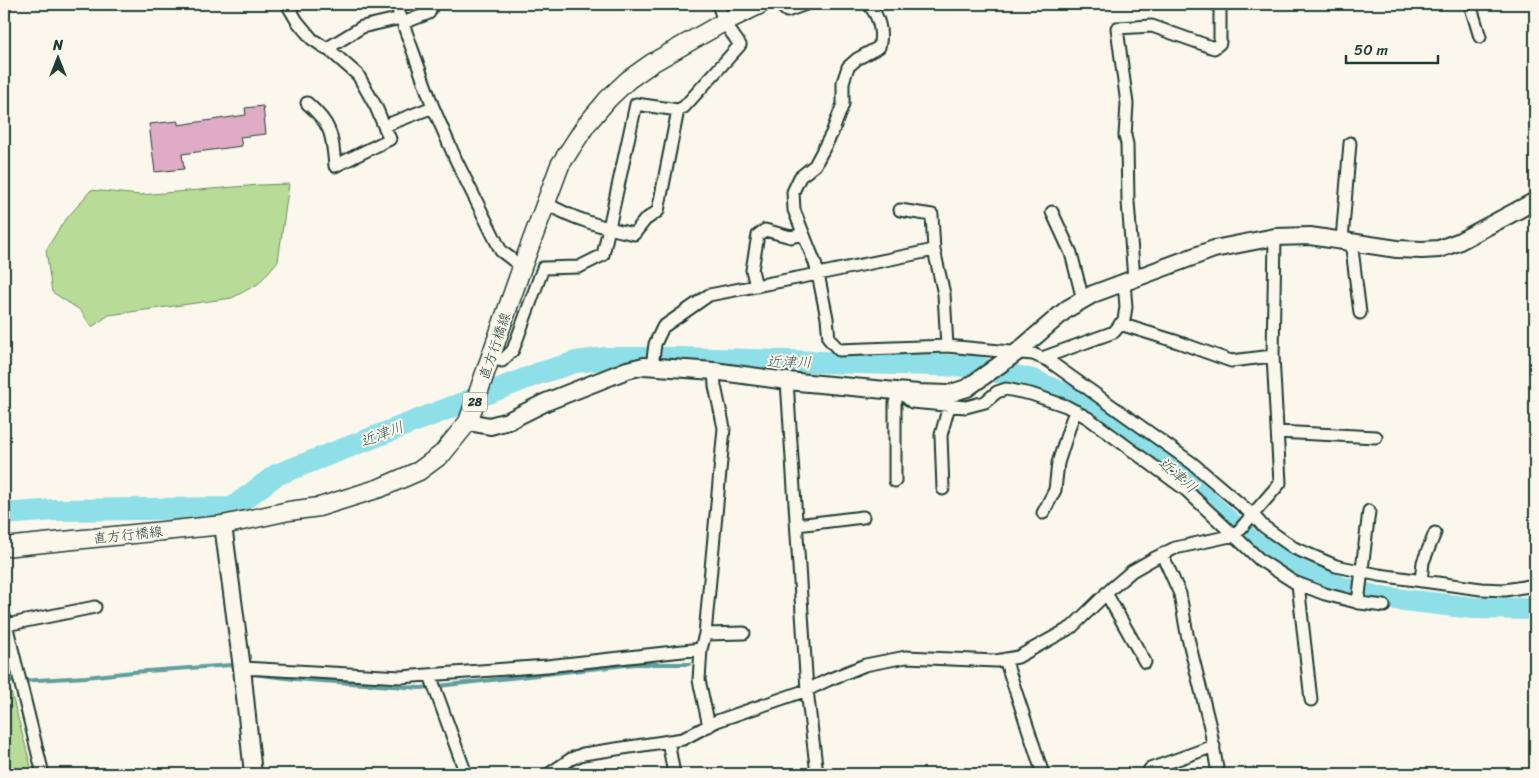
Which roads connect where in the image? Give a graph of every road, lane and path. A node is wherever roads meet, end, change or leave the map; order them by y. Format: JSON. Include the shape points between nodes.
{"nodes":[{"id":1,"x":287,"y":4,"type":"edge"},
{"id":2,"x":396,"y":4,"type":"edge"},
{"id":3,"x":433,"y":4,"type":"edge"},
{"id":4,"x":718,"y":4,"type":"edge"},
{"id":5,"x":761,"y":4,"type":"edge"},
{"id":6,"x":779,"y":4,"type":"edge"},
{"id":7,"x":806,"y":4,"type":"edge"},
{"id":8,"x":868,"y":4,"type":"edge"},
{"id":9,"x":1222,"y":4,"type":"edge"},
{"id":10,"x":1470,"y":4,"type":"edge"},
{"id":11,"x":402,"y":20,"type":"junction"},
{"id":12,"x":724,"y":22,"type":"junction"},
{"id":13,"x":1480,"y":36,"type":"dead end"},
{"id":14,"x":326,"y":49,"type":"junction"},
{"id":15,"x":307,"y":103,"type":"dead end"},
{"id":16,"x":433,"y":107,"type":"junction"},
{"id":17,"x":678,"y":110,"type":"junction"},
{"id":18,"x":384,"y":126,"type":"junction"},
{"id":19,"x":1350,"y":144,"type":"dead end"},
{"id":20,"x":1535,"y":201,"type":"edge"},
{"id":21,"x":546,"y":203,"type":"junction"},
{"id":22,"x":900,"y":210,"type":"dead end"},
{"id":23,"x":1052,"y":212,"type":"dead end"},
{"id":24,"x":608,"y":229,"type":"junction"},
{"id":25,"x":803,"y":234,"type":"junction"},
{"id":26,"x":1275,"y":237,"type":"junction"},
{"id":27,"x":1346,"y":241,"type":"junction"},
{"id":28,"x":934,"y":250,"type":"junction"},
{"id":29,"x":522,"y":267,"type":"junction"},
{"id":30,"x":818,"y":274,"type":"junction"},
{"id":31,"x":1129,"y":281,"type":"junction"},
{"id":32,"x":756,"y":286,"type":"junction"},
{"id":33,"x":1083,"y":300,"type":"junction"},
{"id":34,"x":1360,"y":313,"type":"dead end"},
{"id":35,"x":1120,"y":324,"type":"junction"},
{"id":36,"x":946,"y":346,"type":"junction"},
{"id":37,"x":1016,"y":353,"type":"junction"},
{"id":38,"x":1273,"y":356,"type":"junction"},
{"id":39,"x":490,"y":358,"type":"junction"},
{"id":40,"x":1042,"y":358,"type":"junction"},
{"id":41,"x":652,"y":366,"type":"junction"},
{"id":42,"x":714,"y":371,"type":"junction"},
{"id":43,"x":787,"y":381,"type":"junction"},
{"id":44,"x":899,"y":391,"type":"junction"},
{"id":45,"x":949,"y":406,"type":"junction"},
{"id":46,"x":1076,"y":411,"type":"junction"},
{"id":47,"x":468,"y":422,"type":"junction"},
{"id":48,"x":1277,"y":432,"type":"junction"},
{"id":49,"x":1376,"y":437,"type":"dead end"},
{"id":50,"x":895,"y":480,"type":"dead end"},
{"id":51,"x":943,"y":489,"type":"dead end"},
{"id":52,"x":1369,"y":511,"type":"dead end"},
{"id":53,"x":1043,"y":513,"type":"dead end"},
{"id":54,"x":863,"y":517,"type":"dead end"},
{"id":55,"x":1250,"y":517,"type":"junction"},
{"id":56,"x":223,"y":525,"type":"junction"},
{"id":57,"x":797,"y":525,"type":"junction"},
{"id":58,"x":1435,"y":533,"type":"dead end"},
{"id":59,"x":1234,"y":535,"type":"junction"},
{"id":60,"x":4,"y":547,"type":"edge"},
{"id":61,"x":1162,"y":554,"type":"junction"},
{"id":62,"x":1363,"y":574,"type":"junction"},
{"id":63,"x":1421,"y":580,"type":"junction"},
{"id":64,"x":1298,"y":584,"type":"junction"},
{"id":65,"x":1535,"y":585,"type":"edge"},
{"id":66,"x":1106,"y":593,"type":"junction"},
{"id":67,"x":1359,"y":601,"type":"junction"},
{"id":68,"x":1384,"y":606,"type":"dead end"},
{"id":69,"x":95,"y":607,"type":"dead end"},
{"id":70,"x":5,"y":621,"type":"edge"},
{"id":71,"x":744,"y":633,"type":"dead end"},
{"id":72,"x":705,"y":634,"type":"junction"},
{"id":73,"x":701,"y":649,"type":"junction"},
{"id":74,"x":1005,"y":659,"type":"junction"},
{"id":75,"x":1145,"y":662,"type":"dead end"},
{"id":76,"x":242,"y":668,"type":"junction"},
{"id":77,"x":430,"y":675,"type":"junction"},
{"id":78,"x":807,"y":690,"type":"junction"},
{"id":79,"x":1311,"y":700,"type":"dead end"},
{"id":80,"x":709,"y":726,"type":"junction"},
{"id":81,"x":668,"y":741,"type":"junction"},
{"id":82,"x":1214,"y":746,"type":"junction"},
{"id":83,"x":43,"y":774,"type":"edge"},
{"id":84,"x":253,"y":774,"type":"edge"},
{"id":85,"x":466,"y":774,"type":"edge"},
{"id":86,"x":549,"y":774,"type":"edge"},
{"id":87,"x":674,"y":774,"type":"edge"},
{"id":88,"x":817,"y":774,"type":"edge"},
{"id":89,"x":1043,"y":774,"type":"edge"},
{"id":90,"x":1148,"y":774,"type":"edge"},
{"id":91,"x":1218,"y":774,"type":"edge"}],
"edges":[{"from":1,"to":14,"type":"street","via":[[312,39]]},
{"from":2,"to":11,"type":"street"},
{"from":3,"to":11,"type":"street","via":[[429,13]]},
{"from":4,"to":12,"type":"street"},
{"from":5,"to":12,"type":"main road","name":"直方行橋線","number":"28"},
{"from":6,"to":7,"type":"street","via":[[787,11]]},
{"from":8,"to":25,"type":"street","via":[[880,26],[879,47],[848,66],[843,82],[843,104],[832,133],[815,165],[800,176],[793,192],[794,210]]},
{"from":9,"to":31,"type":"street","via":[[1220,44],[1214,48],[1152,26],[1117,28],[1127,104]]},
{"from":10,"to":13,"type":"street"},
{"from":11,"to":14,"type":"street","via":[[362,27]]},
{"from":11,"to":16,"type":"street"},
{"from":12,"to":17,"type":"street","via":[[740,45]]},
{"from":12,"to":21,"type":"main road","name":"直方行橋線","number":"28","via":[[652,63],[608,99],[560,165]]},
{"from":14,"to":18,"type":"street","via":[[358,75]]},
{"from":15,"to":18,"type":"street","via":[[321,115],[332,136],[335,166],[390,139]]},
{"from":16,"to":18,"type":"street"},
{"from":16,"to":29,"type":"street","via":[[501,251]]},
{"from":17,"to":24,"type":"street","via":[[658,211],[634,234]]},
{"from":17,"to":24,"type":"street","via":[[636,104]]},
{"from":19,"to":27,"type":"street"},
{"from":20,"to":27,"type":"street","via":[[1458,242],[1439,248],[1397,249]]},
{"from":21,"to":24,"type":"street","via":[[564,214]]},
{"from":21,"to":29,"type":"main road","name":"直方行橋線","number":"28"},
{"from":22,"to":28,"type":"street","via":[[932,216]]},
{"from":23,"to":33,"type":"street","via":[[1071,253]]},
{"from":24,"to":39,"type":"street","via":[[603,255],[579,267],[543,268],[513,350],[502,361]]},
{"from":25,"to":30,"type":"street"},
{"from":25,"to":32,"type":"street","via":[[791,237],[765,230],[758,235],[752,270]]},
{"from":26,"to":27,"type":"street","via":[[1310,236]]},
{"from":26,"to":31,"type":"street","via":[[1214,249]]},
{"from":26,"to":38,"type":"street"},
{"from":27,"to":34,"type":"street"},
{"from":28,"to":30,"type":"street"},
{"from":28,"to":36,"type":"street","via":[[944,294]]},
{"from":29,"to":39,"type":"main road","name":"直方行橋線","number":"28"},
{"from":30,"to":32,"type":"street"},
{"from":30,"to":36,"type":"street","via":[[829,339],[839,350]]},
{"from":31,"to":33,"type":"street"},
{"from":31,"to":35,"type":"street","via":[[1124,320]]},
{"from":32,"to":41,"type":"street","via":[[709,295],[663,327],[655,344]]},
{"from":33,"to":37,"type":"street","via":[[1066,309]]},
{"from":35,"to":38,"type":"street","via":[[1232,361]]},
{"from":35,"to":40,"type":"street","via":[[1114,332]]},
{"from":36,"to":37,"type":"street"},
{"from":37,"to":40,"type":"street"},
{"from":37,"to":44,"type":"street","via":[[967,388],[948,394]]},
{"from":38,"to":48,"type":"street"},
{"from":39,"to":47,"type":"main road","name":"直方行橋線","number":"28"},
{"from":40,"to":55,"type":"street","via":[[1192,463]]},
{"from":41,"to":42,"type":"street"},
{"from":41,"to":47,"type":"street","via":[[627,370],[508,421],[490,426]]},
{"from":42,"to":43,"type":"street"},
{"from":42,"to":72,"type":"street","via":[[724,428]]},
{"from":43,"to":44,"type":"street"},
{"from":43,"to":57,"type":"street"},
{"from":44,"to":45,"type":"street","via":[[912,402]]},
{"from":44,"to":50,"type":"street","via":[[895,403]]},
{"from":45,"to":46,"type":"street","via":[[966,407],[985,402],[1006,389],[1031,394]]},
{"from":45,"to":51,"type":"street","via":[[941,435]]},
{"from":46,"to":53,"type":"street","via":[[1058,463],[1055,490]]},
{"from":46,"to":59,"type":"street","via":[[1186,490]]},
{"from":47,"to":56,"type":"main road","name":"直方行橋線","number":"28","via":[[442,454],[419,471],[380,488],[319,507]]},
{"from":48,"to":49,"type":"street"},
{"from":48,"to":55,"type":"street","via":[[1280,483]]},
{"from":52,"to":62,"type":"street"},
{"from":54,"to":57,"type":"street"},
{"from":55,"to":59,"type":"street"},
{"from":55,"to":62,"type":"street","via":[[1294,548]]},
{"from":56,"to":60,"type":"main road","name":"直方行橋線","number":"28"},
{"from":56,"to":76,"type":"street"},
{"from":57,"to":78,"type":"street"},
{"from":58,"to":63,"type":"street","via":[[1423,562]]},
{"from":59,"to":61,"type":"street"},
{"from":59,"to":64,"type":"street","via":[[1260,560]]},
{"from":61,"to":66,"type":"street","via":[[1132,571]]},
{"from":61,"to":82,"type":"street","via":[[1180,594]]},
{"from":62,"to":63,"type":"street"},
{"from":62,"to":67,"type":"street"},
{"from":63,"to":65,"type":"street","via":[[1481,589],[1505,590]]},
{"from":64,"to":67,"type":"street"},
{"from":64,"to":79,"type":"street"},
{"from":66,"to":74,"type":"street","via":[[1072,627],[1018,657]]},
{"from":66,"to":75,"type":"street"},
{"from":67,"to":68,"type":"street"},
{"from":69,"to":70,"type":"street"},
{"from":70,"to":83,"type":"street"},
{"from":71,"to":72,"type":"street"},
{"from":72,"to":73,"type":"street"},
{"from":73,"to":77,"type":"street"},
{"from":73,"to":80,"type":"street","via":[[699,680]]},
{"from":74,"to":78,"type":"street","via":[[906,657],[865,665]]},
{"from":74,"to":89,"type":"street"},
{"from":76,"to":77,"type":"street","via":[[401,677]]},
{"from":76,"to":84,"type":"street"},
{"from":77,"to":85,"type":"street"},
{"from":78,"to":80,"type":"street"},
{"from":78,"to":88,"type":"street"},
{"from":80,"to":81,"type":"street","via":[[683,739]]},
{"from":81,"to":86,"type":"street","via":[[583,754]]},
{"from":81,"to":87,"type":"street"},
{"from":82,"to":90,"type":"street","via":[[1150,769]]},
{"from":82,"to":91,"type":"street"}]}
